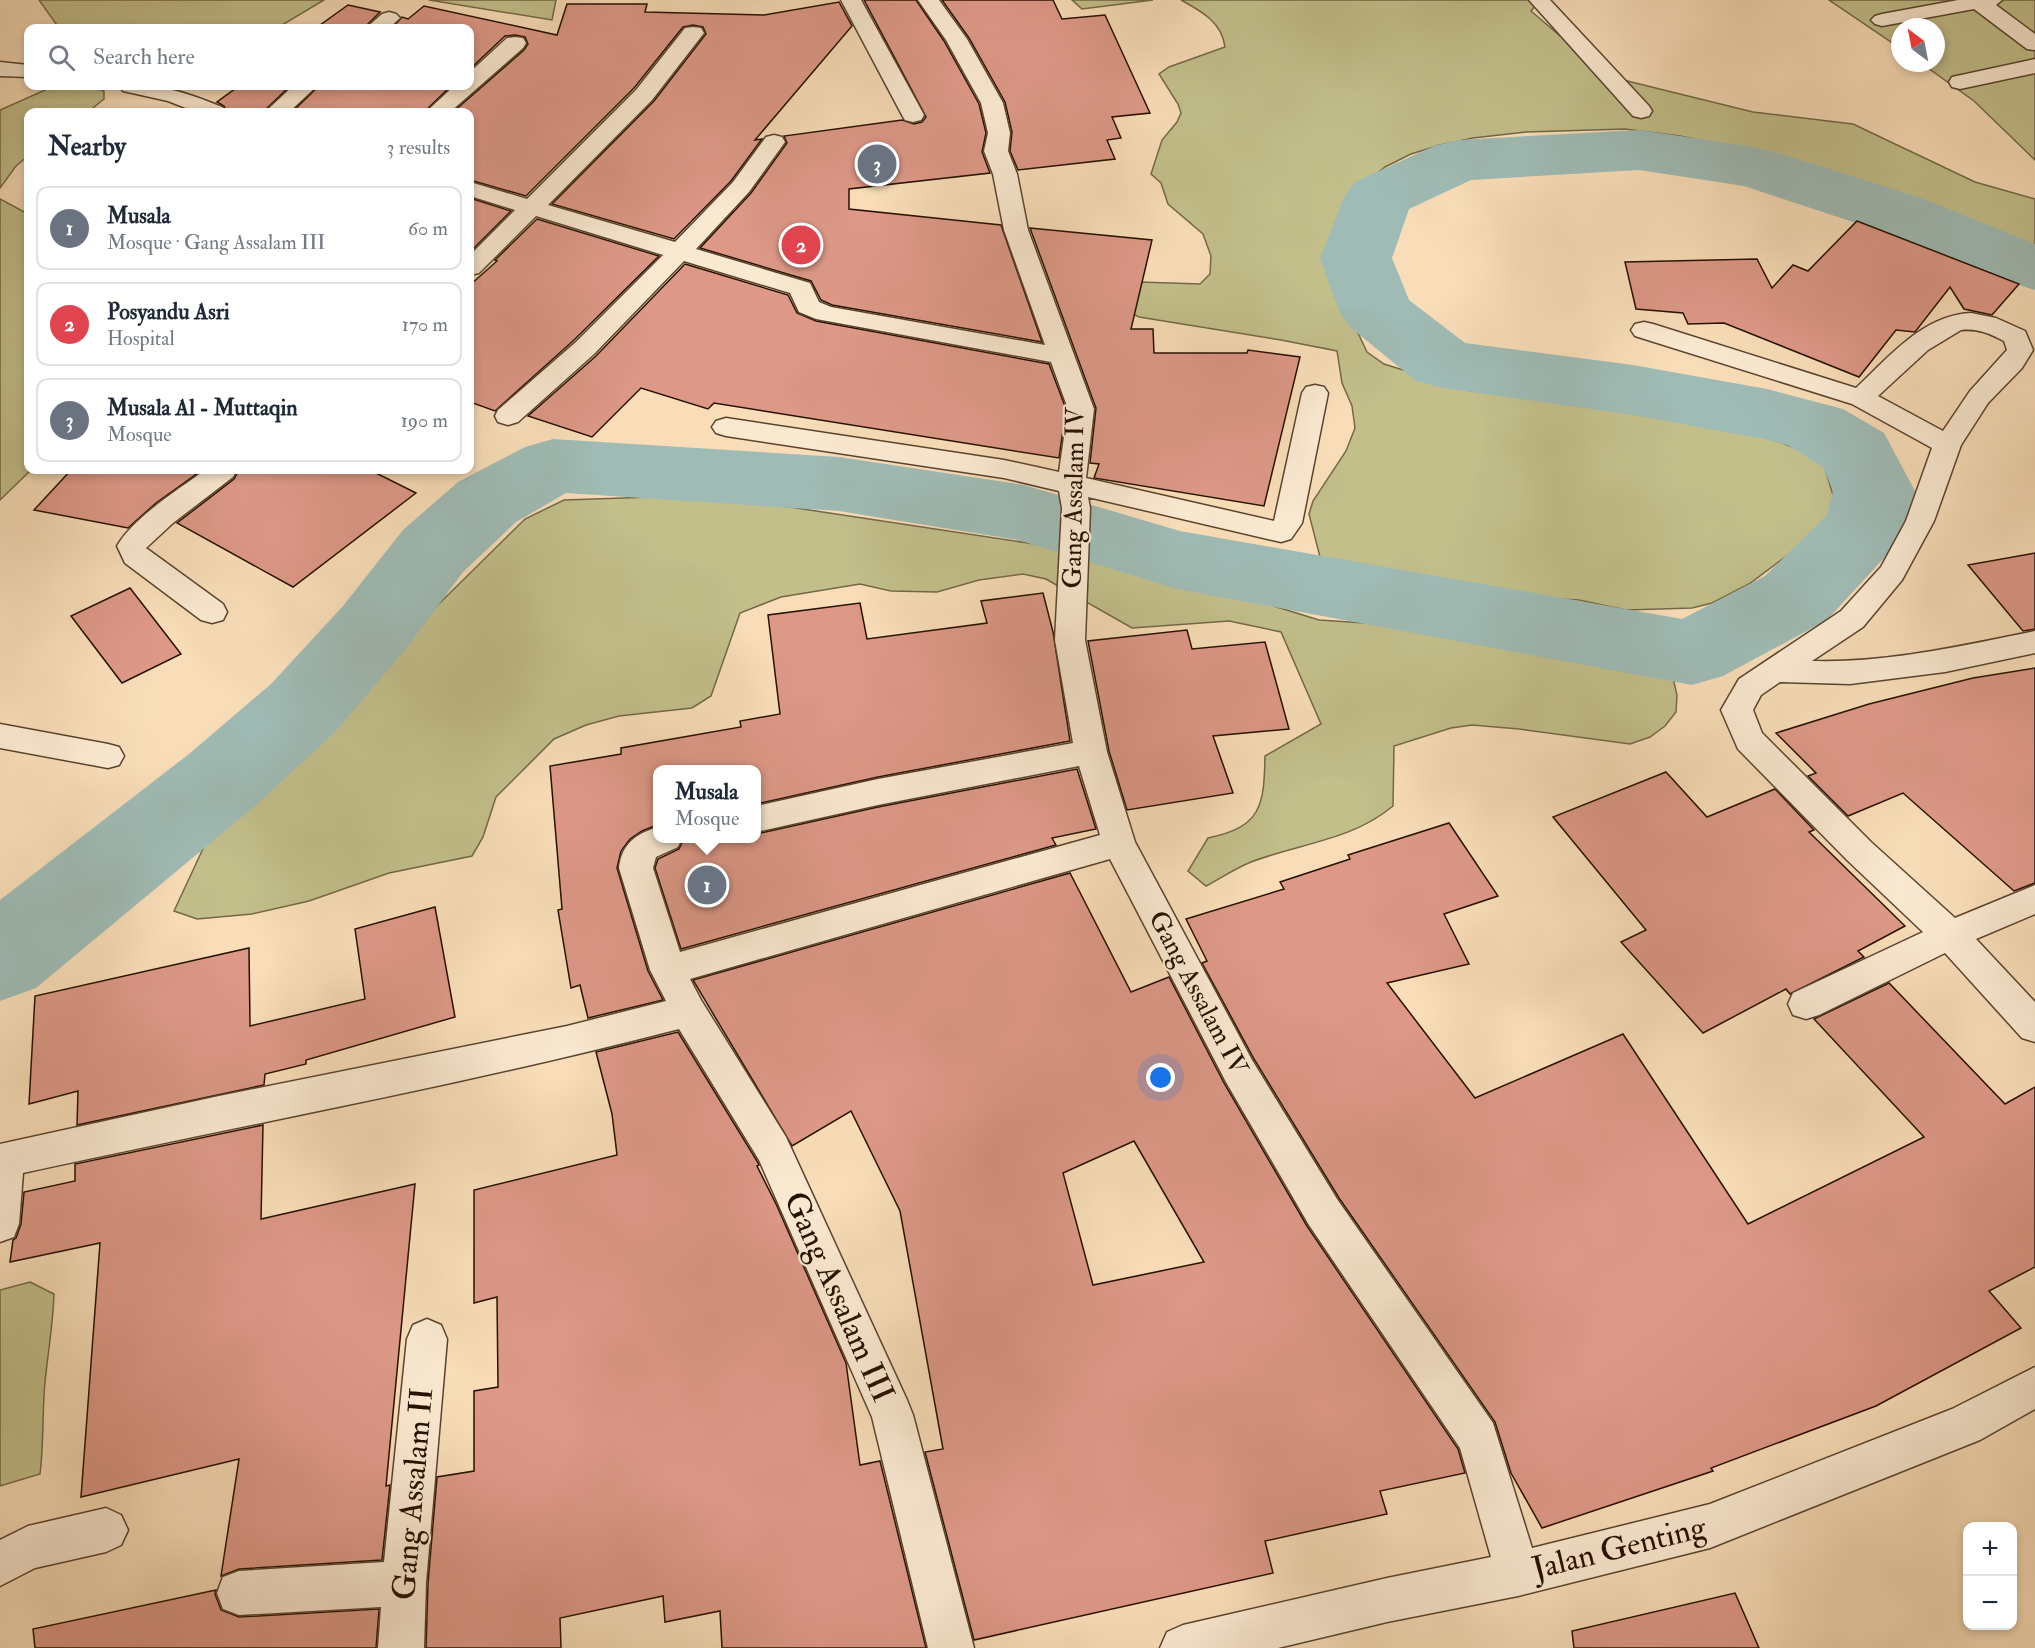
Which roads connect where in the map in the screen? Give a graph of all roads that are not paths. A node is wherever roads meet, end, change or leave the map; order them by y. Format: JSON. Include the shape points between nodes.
{"nodes":[{"id":1,"x":851,"y":0,"type":"edge"},
{"id":2,"x":928,"y":0,"type":"edge"},
{"id":3,"x":1539,"y":0,"type":"edge"},
{"id":4,"x":1985,"y":1,"type":"edge"},
{"id":5,"x":1882,"y":20,"type":"dead end"},
{"id":6,"x":693,"y":33,"type":"dead end"},
{"id":7,"x":515,"y":43,"type":"dead end"},
{"id":8,"x":2035,"y":45,"type":"edge"},
{"id":9,"x":2035,"y":66,"type":"edge"},
{"id":10,"x":0,"y":69,"type":"edge"},
{"id":11,"x":24,"y":71,"type":"edge"},
{"id":12,"x":474,"y":79,"type":"edge"},
{"id":13,"x":1960,"y":82,"type":"dead end"},
{"id":14,"x":149,"y":90,"type":"edge"},
{"id":15,"x":301,"y":90,"type":"edge"},
{"id":16,"x":461,"y":90,"type":"edge"},
{"id":17,"x":204,"y":108,"type":"edge"},
{"id":18,"x":281,"y":108,"type":"edge"},
{"id":19,"x":441,"y":108,"type":"edge"},
{"id":20,"x":1641,"y":111,"type":"dead end"},
{"id":21,"x":913,"y":115,"type":"dead end"},
{"id":22,"x":774,"y":142,"type":"dead end"},
{"id":23,"x":474,"y":190,"type":"edge"},
{"id":24,"x":532,"y":207,"type":"junction"},
{"id":25,"x":681,"y":250,"type":"junction"},
{"id":26,"x":474,"y":263,"type":"edge"},
{"id":27,"x":1644,"y":330,"type":"dead end"},
{"id":28,"x":1062,"y":356,"type":"junction"},
{"id":29,"x":2024,"y":362,"type":"edge"},
{"id":30,"x":1316,"y":393,"type":"dead end"},
{"id":31,"x":1861,"y":398,"type":"junction"},
{"id":32,"x":508,"y":416,"type":"dead end"},
{"id":33,"x":726,"y":427,"type":"dead end"},
{"id":34,"x":1947,"y":445,"type":"junction"},
{"id":35,"x":218,"y":474,"type":"edge"},
{"id":36,"x":1073,"y":496,"type":"junction"},
{"id":37,"x":212,"y":612,"type":"dead end"},
{"id":38,"x":2035,"y":642,"type":"edge"},
{"id":39,"x":1772,"y":671,"type":"junction"},
{"id":40,"x":0,"y":736,"type":"edge"},
{"id":41,"x":1091,"y":752,"type":"junction"},
{"id":42,"x":108,"y":756,"type":"dead end"},
{"id":43,"x":761,"y":818,"type":"edge"},
{"id":44,"x":653,"y":842,"type":"edge"},
{"id":45,"x":1119,"y":843,"type":"junction"},
{"id":46,"x":2035,"y":899,"type":"edge"},
{"id":47,"x":1950,"y":935,"type":"junction"},
{"id":48,"x":668,"y":970,"type":"junction"},
{"id":49,"x":1806,"y":1004,"type":"dead end"},
{"id":50,"x":688,"y":1011,"type":"junction"},
{"id":51,"x":2035,"y":1027,"type":"edge"},
{"id":52,"x":3,"y":1161,"type":"edge"},
{"id":53,"x":0,"y":1224,"type":"edge"},
{"id":54,"x":427,"y":1340,"type":"dead end"},
{"id":55,"x":2035,"y":1387,"type":"edge"},
{"id":56,"x":106,"y":1530,"type":"dead end"},
{"id":57,"x":0,"y":1564,"type":"edge"},
{"id":58,"x":1518,"y":1574,"type":"junction"},
{"id":59,"x":404,"y":1582,"type":"junction"},
{"id":60,"x":239,"y":1593,"type":"dead end"},
{"id":61,"x":401,"y":1648,"type":"edge"},
{"id":62,"x":951,"y":1648,"type":"edge"},
{"id":63,"x":1183,"y":1648,"type":"edge"}],
"edges":[{"from":1,"to":21,"type":"street"},
{"from":2,"to":28,"type":"street","name":"Gang Assalam IV","via":[[956,39],[992,103],[999,133],[996,151],[1005,174],[1016,230]]},
{"from":3,"to":20,"type":"street"},
{"from":4,"to":5,"type":"street"},
{"from":4,"to":8,"type":"street"},
{"from":6,"to":24,"type":"street","via":[[644,95]]},
{"from":7,"to":12,"type":"street"},
{"from":9,"to":13,"type":"street"},
{"from":10,"to":11,"type":"street"},
{"from":14,"to":17,"type":"street"},
{"from":15,"to":18,"type":"street"},
{"from":16,"to":19,"type":"street"},
{"from":22,"to":25,"type":"street","via":[[741,187]]},
{"from":23,"to":24,"type":"street"},
{"from":24,"to":25,"type":"street"},
{"from":24,"to":26,"type":"street"},
{"from":25,"to":28,"type":"street","via":[[801,288],[808,307],[825,314]]},
{"from":25,"to":32,"type":"street","via":[[585,348]]},
{"from":27,"to":31,"type":"street"},
{"from":28,"to":36,"type":"street","name":"Gang Assalam IV","via":[[1081,409]]},
{"from":29,"to":31,"type":"street","via":[[2016,337],[1976,321],[1956,322],[1911,352]]},
{"from":29,"to":34,"type":"street","via":[[1979,397]]},
{"from":30,"to":36,"type":"street","via":[[1288,523],[1281,532]]},
{"from":31,"to":34,"type":"street"},
{"from":33,"to":36,"type":"street","via":[[1004,469]]},
{"from":34,"to":39,"type":"street","via":[[1920,521],[1892,573],[1852,619]]},
{"from":35,"to":37,"type":"street","via":[[131,546],[135,556]]},
{"from":36,"to":41,"type":"street","name":"Gang Assalam IV","via":[[1070,640]]},
{"from":38,"to":39,"type":"street","via":[[1945,661],[1850,673]]},
{"from":39,"to":47,"type":"street","via":[[1750,687],[1737,710],[1749,740],[1859,851]]},
{"from":40,"to":42,"type":"street"},
{"from":41,"to":43,"type":"street"},
{"from":41,"to":45,"type":"street","name":"Gang Assalam IV"},
{"from":44,"to":48,"type":"street","name":"Gang Assalam III","via":[[642,846],[636,868]]},
{"from":45,"to":48,"type":"street"},
{"from":45,"to":58,"type":"street","name":"Gang Assalam IV","via":[[1239,1071],[1323,1212],[1478,1438]]},
{"from":46,"to":47,"type":"street"},
{"from":47,"to":49,"type":"street"},
{"from":47,"to":51,"type":"street"},
{"from":48,"to":50,"type":"street","name":"Gang Assalam III"},
{"from":50,"to":52,"type":"street","via":[[567,1042]]},
{"from":50,"to":62,"type":"street","name":"Gang Assalam III","via":[[773,1149],[892,1415]]},
{"from":52,"to":53,"type":"street"},
{"from":54,"to":59,"type":"street","name":"Gang Assalam II"},
{"from":55,"to":58,"type":"street","name":"Jalan Genting","via":[[1965,1425],[1710,1526]]},
{"from":56,"to":57,"type":"street","via":[[28,1548]]},
{"from":58,"to":63,"type":"street","name":"Jalan Genting"},
{"from":59,"to":60,"type":"street"},
{"from":59,"to":61,"type":"street","name":"Gang Assalam II"}]}
